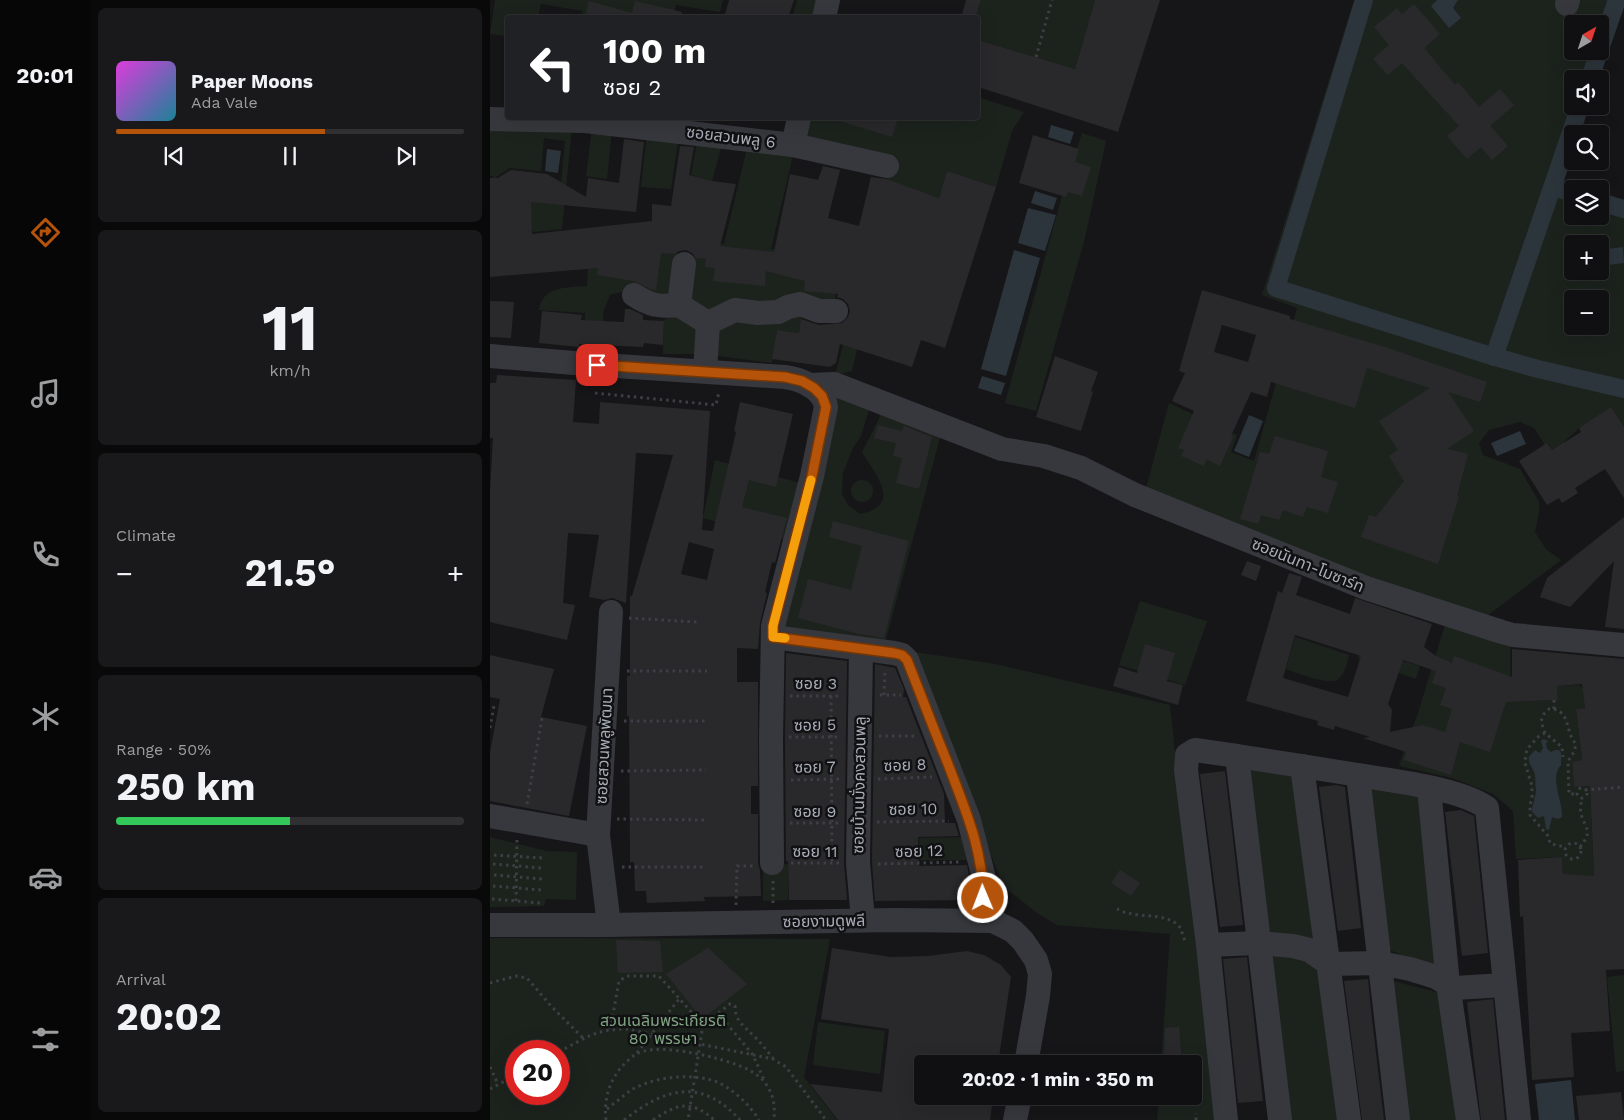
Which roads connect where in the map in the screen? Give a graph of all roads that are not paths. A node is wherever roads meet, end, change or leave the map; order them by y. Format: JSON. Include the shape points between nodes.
{"nodes":[{"id":1,"x":828,"y":0,"type":"edge"},
{"id":2,"x":825,"y":15,"type":"edge"},
{"id":3,"x":490,"y":119,"type":"edge"},
{"id":4,"x":505,"y":119,"type":"edge"},
{"id":5,"x":538,"y":120,"type":"edge"},
{"id":6,"x":799,"y":120,"type":"edge"},
{"id":7,"x":793,"y":145,"type":"junction"},
{"id":8,"x":887,"y":166,"type":"dead end"},
{"id":9,"x":684,"y":264,"type":"dead end"},
{"id":10,"x":634,"y":295,"type":"dead end"},
{"id":11,"x":679,"y":305,"type":"junction"},
{"id":12,"x":836,"y":311,"type":"dead end"},
{"id":13,"x":708,"y":323,"type":"junction"},
{"id":14,"x":490,"y":356,"type":"edge"},
{"id":15,"x":714,"y":371,"type":"junction"},
{"id":16,"x":809,"y":385,"type":"junction"},
{"id":17,"x":611,"y":614,"type":"road end"},
{"id":18,"x":773,"y":631,"type":"junction"},
{"id":19,"x":1624,"y":646,"type":"edge"},
{"id":20,"x":861,"y":649,"type":"junction"},
{"id":21,"x":1237,"y":756,"type":"junction"},
{"id":22,"x":1302,"y":766,"type":"junction"},
{"id":23,"x":1358,"y":775,"type":"junction"},
{"id":24,"x":1429,"y":788,"type":"junction"},
{"id":25,"x":490,"y":816,"type":"edge"},
{"id":26,"x":599,"y":826,"type":"junction"},
{"id":27,"x":765,"y":864,"type":"road end"},
{"id":28,"x":863,"y":920,"type":"junction"},
{"id":29,"x":984,"y":920,"type":"junction"},
{"id":30,"x":490,"y":925,"type":"edge"},
{"id":31,"x":610,"y":925,"type":"junction"},
{"id":32,"x":1259,"y":943,"type":"junction"},
{"id":33,"x":1208,"y":946,"type":"junction"},
{"id":34,"x":1380,"y":963,"type":"junction"},
{"id":35,"x":1329,"y":964,"type":"junction"},
{"id":36,"x":1448,"y":984,"type":"junction"},
{"id":37,"x":1505,"y":985,"type":"junction"},
{"id":38,"x":1028,"y":1055,"type":"edge"},
{"id":39,"x":1018,"y":1105,"type":"edge"},
{"id":40,"x":1015,"y":1120,"type":"edge"},
{"id":41,"x":1226,"y":1120,"type":"edge"},
{"id":42,"x":1280,"y":1120,"type":"edge"},
{"id":43,"x":1349,"y":1120,"type":"edge"},
{"id":44,"x":1398,"y":1120,"type":"edge"},
{"id":45,"x":1468,"y":1120,"type":"edge"},
{"id":46,"x":1520,"y":1120,"type":"edge"}],
"edges":[{"from":1,"to":2,"type":"street"},
{"from":3,"to":4,"type":"street","name":"ซอยสวนพลู 6"},
{"from":5,"to":7,"type":"street","name":"ซอยสวนพลู 6","via":[[585,121]]},
{"from":6,"to":7,"type":"street","name":"ซอยสวนพลู 6"},
{"from":7,"to":8,"type":"street","name":"ซอยสวนพลู 6"},
{"from":9,"to":11,"type":"street"},
{"from":10,"to":11,"type":"street","via":[[659,307]]},
{"from":11,"to":13,"type":"street"},
{"from":12,"to":13,"type":"street","via":[[819,311],[800,304],[778,312],[735,310]]},
{"from":13,"to":15,"type":"street"},
{"from":14,"to":15,"type":"street"},
{"from":15,"to":16,"type":"street","via":[[792,378]]},
{"from":16,"to":18,"type":"street","via":[[822,396],[826,407]]},
{"from":16,"to":19,"type":"street","name":"ซอยนันทา-โมซาร์ท","via":[[834,384],[1002,449],[1044,456],[1080,468],[1142,498],[1366,588],[1506,633]]},
{"from":17,"to":26,"type":"street","name":"ซอยสวนพลูพัฒนา"},
{"from":18,"to":20,"type":"street"},
{"from":18,"to":27,"type":"street","via":[[772,823]]},
{"from":20,"to":28,"type":"street","name":"ซอยบ้านมั่งคงสวนพลู","via":[[858,863]]},
{"from":20,"to":29,"type":"street","via":[[894,653],[907,660],[969,820],[983,874]]},
{"from":21,"to":22,"type":"street"},
{"from":21,"to":32,"type":"street"},
{"from":21,"to":33,"type":"street","via":[[1195,750],[1187,755],[1186,770]]},
{"from":22,"to":23,"type":"street"},
{"from":22,"to":35,"type":"street"},
{"from":23,"to":24,"type":"street"},
{"from":23,"to":34,"type":"street"},
{"from":24,"to":36,"type":"street"},
{"from":24,"to":37,"type":"street","via":[[1476,800],[1486,808]]},
{"from":25,"to":26,"type":"street","via":[[521,822]]},
{"from":26,"to":31,"type":"street","name":"ซอยสวนพลูพัฒนา"},
{"from":28,"to":29,"type":"street","name":"ซอยงามดูพลี"},
{"from":28,"to":31,"type":"street","name":"ซอยงามดูพลี"},
{"from":29,"to":38,"type":"street","name":"ซอยงามดูพลี","via":[[1013,931],[1036,960],[1040,974]]},
{"from":30,"to":31,"type":"street","name":"ซอยงามดูพลี"},
{"from":32,"to":33,"type":"street"},
{"from":32,"to":35,"type":"street","via":[[1308,950]]},
{"from":32,"to":42,"type":"street"},
{"from":33,"to":41,"type":"street"},
{"from":34,"to":35,"type":"street"},
{"from":34,"to":36,"type":"street","via":[[1436,977]]},
{"from":34,"to":44,"type":"street"},
{"from":35,"to":43,"type":"street"},
{"from":36,"to":37,"type":"street","via":[[1454,988]]},
{"from":36,"to":45,"type":"street"},
{"from":37,"to":46,"type":"street"},
{"from":39,"to":40,"type":"street"}]}
